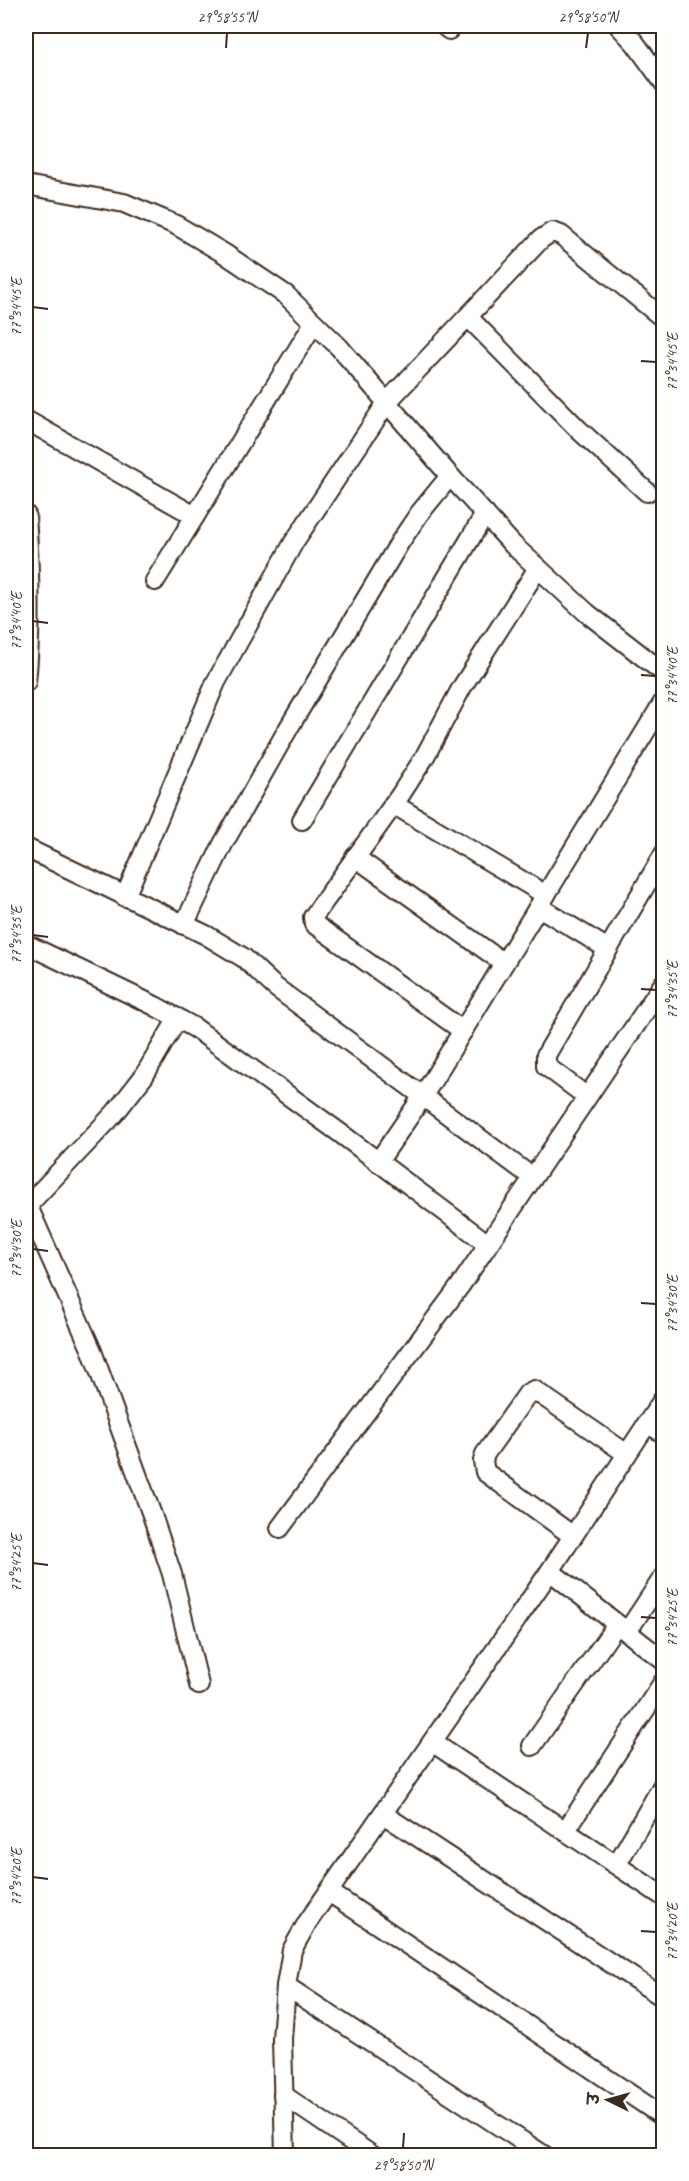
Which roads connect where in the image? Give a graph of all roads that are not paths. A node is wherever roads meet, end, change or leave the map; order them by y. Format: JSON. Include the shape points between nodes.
{"nodes":[{"id":1,"x":619,"y":26,"type":"edge"},
{"id":2,"x":663,"y":83,"type":"edge"},
{"id":3,"x":26,"y":185,"type":"edge"},
{"id":4,"x":468,"y":317,"type":"junction"},
{"id":5,"x":663,"y":319,"type":"edge"},
{"id":6,"x":314,"y":323,"type":"junction"},
{"id":7,"x":387,"y":401,"type":"junction"},
{"id":8,"x":26,"y":420,"type":"edge"},
{"id":9,"x":450,"y":476,"type":"junction"},
{"id":10,"x":647,"y":492,"type":"dead end"},
{"id":11,"x":485,"y":514,"type":"junction"},
{"id":12,"x":26,"y":515,"type":"edge"},
{"id":13,"x":195,"y":516,"type":"junction"},
{"id":14,"x":538,"y":568,"type":"junction"},
{"id":15,"x":28,"y":574,"type":"edge"},
{"id":16,"x":155,"y":581,"type":"dead end"},
{"id":17,"x":663,"y":673,"type":"edge"},
{"id":18,"x":26,"y":682,"type":"edge"},
{"id":19,"x":663,"y":702,"type":"edge"},
{"id":20,"x":393,"y":804,"type":"junction"},
{"id":21,"x":302,"y":820,"type":"dead end"},
{"id":22,"x":26,"y":848,"type":"edge"},
{"id":23,"x":663,"y":855,"type":"edge"},
{"id":24,"x":356,"y":857,"type":"junction"},
{"id":25,"x":125,"y":897,"type":"junction"},
{"id":26,"x":542,"y":901,"type":"junction"},
{"id":27,"x":184,"y":925,"type":"junction"},
{"id":28,"x":26,"y":944,"type":"edge"},
{"id":29,"x":608,"y":949,"type":"junction"},
{"id":30,"x":504,"y":963,"type":"junction"},
{"id":31,"x":663,"y":983,"type":"edge"},
{"id":32,"x":178,"y":1018,"type":"junction"},
{"id":33,"x":463,"y":1031,"type":"junction"},
{"id":34,"x":423,"y":1096,"type":"junction"},
{"id":35,"x":586,"y":1096,"type":"junction"},
{"id":36,"x":378,"y":1162,"type":"junction"},
{"id":37,"x":532,"y":1177,"type":"junction"},
{"id":38,"x":26,"y":1204,"type":"edge"},
{"id":39,"x":488,"y":1244,"type":"junction"},
{"id":40,"x":663,"y":1398,"type":"edge"},
{"id":41,"x":647,"y":1423,"type":"junction"},
{"id":42,"x":663,"y":1434,"type":"edge"},
{"id":43,"x":627,"y":1454,"type":"junction"},
{"id":44,"x":280,"y":1528,"type":"dead end"},
{"id":45,"x":573,"y":1536,"type":"junction"},
{"id":46,"x":550,"y":1571,"type":"junction"},
{"id":47,"x":663,"y":1576,"type":"edge"},
{"id":48,"x":622,"y":1628,"type":"junction"},
{"id":49,"x":663,"y":1660,"type":"edge"},
{"id":50,"x":663,"y":1681,"type":"edge"},
{"id":51,"x":199,"y":1685,"type":"dead end"},
{"id":52,"x":432,"y":1742,"type":"junction"},
{"id":53,"x":532,"y":1746,"type":"dead end"},
{"id":54,"x":663,"y":1783,"type":"edge"},
{"id":55,"x":383,"y":1814,"type":"junction"},
{"id":56,"x":566,"y":1830,"type":"junction"},
{"id":57,"x":617,"y":1864,"type":"junction"},
{"id":58,"x":329,"y":1892,"type":"junction"},
{"id":59,"x":663,"y":1897,"type":"edge"},
{"id":60,"x":286,"y":1986,"type":"junction"},
{"id":61,"x":663,"y":1998,"type":"edge"},
{"id":62,"x":283,"y":2094,"type":"junction"},
{"id":63,"x":663,"y":2117,"type":"edge"},
{"id":64,"x":285,"y":2156,"type":"edge"},
{"id":65,"x":373,"y":2156,"type":"edge"},
{"id":66,"x":545,"y":2156,"type":"edge"}],
"edges":[{"from":1,"to":2,"type":"street"},
{"from":3,"to":6,"type":"street","via":[[124,203],[176,225],[286,295]]},
{"from":4,"to":5,"type":"street","via":[[552,232],[561,235]]},
{"from":4,"to":7,"type":"street"},
{"from":4,"to":10,"type":"street","via":[[579,430]]},
{"from":6,"to":7,"type":"street"},
{"from":6,"to":13,"type":"street"},
{"from":7,"to":9,"type":"street"},
{"from":7,"to":25,"type":"street","via":[[294,542],[216,682]]},
{"from":8,"to":13,"type":"street"},
{"from":9,"to":11,"type":"street"},
{"from":9,"to":27,"type":"street","via":[[419,514],[382,571],[223,844]]},
{"from":11,"to":14,"type":"street"},
{"from":11,"to":21,"type":"street"},
{"from":12,"to":15,"type":"street"},
{"from":13,"to":16,"type":"street"},
{"from":14,"to":17,"type":"street"},
{"from":14,"to":20,"type":"street"},
{"from":15,"to":18,"type":"street"},
{"from":19,"to":26,"type":"street"},
{"from":20,"to":24,"type":"street"},
{"from":20,"to":26,"type":"street"},
{"from":22,"to":25,"type":"street"},
{"from":23,"to":29,"type":"street"},
{"from":24,"to":30,"type":"street"},
{"from":24,"to":33,"type":"street","via":[[314,915],[313,922]]},
{"from":25,"to":27,"type":"street"},
{"from":26,"to":29,"type":"street"},
{"from":26,"to":30,"type":"street"},
{"from":27,"to":34,"type":"street","via":[[244,958],[275,987]]},
{"from":28,"to":32,"type":"street"},
{"from":29,"to":35,"type":"street","via":[[545,1059],[546,1066]]},
{"from":30,"to":33,"type":"street"},
{"from":31,"to":35,"type":"street"},
{"from":32,"to":36,"type":"street"},
{"from":32,"to":38,"type":"street","via":[[121,1106]]},
{"from":33,"to":34,"type":"street"},
{"from":34,"to":36,"type":"street"},
{"from":34,"to":37,"type":"street"},
{"from":35,"to":37,"type":"street"},
{"from":36,"to":39,"type":"street"},
{"from":37,"to":39,"type":"street"},
{"from":38,"to":51,"type":"street","via":[[92,1351],[148,1504],[172,1574]]},
{"from":39,"to":44,"type":"street"},
{"from":40,"to":41,"type":"street"},
{"from":41,"to":42,"type":"street"},
{"from":41,"to":43,"type":"street"},
{"from":43,"to":45,"type":"street"},
{"from":43,"to":45,"type":"street","via":[[534,1390],[485,1454],[486,1472]]},
{"from":45,"to":46,"type":"street"},
{"from":46,"to":48,"type":"street"},
{"from":46,"to":52,"type":"street"},
{"from":47,"to":48,"type":"street"},
{"from":48,"to":49,"type":"street"},
{"from":48,"to":53,"type":"street"},
{"from":50,"to":56,"type":"street"},
{"from":52,"to":55,"type":"street"},
{"from":52,"to":56,"type":"street"},
{"from":54,"to":57,"type":"street"},
{"from":55,"to":58,"type":"street"},
{"from":55,"to":61,"type":"street"},
{"from":56,"to":57,"type":"street"},
{"from":57,"to":59,"type":"street"},
{"from":58,"to":60,"type":"street","via":[[292,1950]]},
{"from":58,"to":63,"type":"street"},
{"from":60,"to":62,"type":"street"},
{"from":60,"to":66,"type":"street"},
{"from":62,"to":64,"type":"street"},
{"from":62,"to":65,"type":"street"}]}
